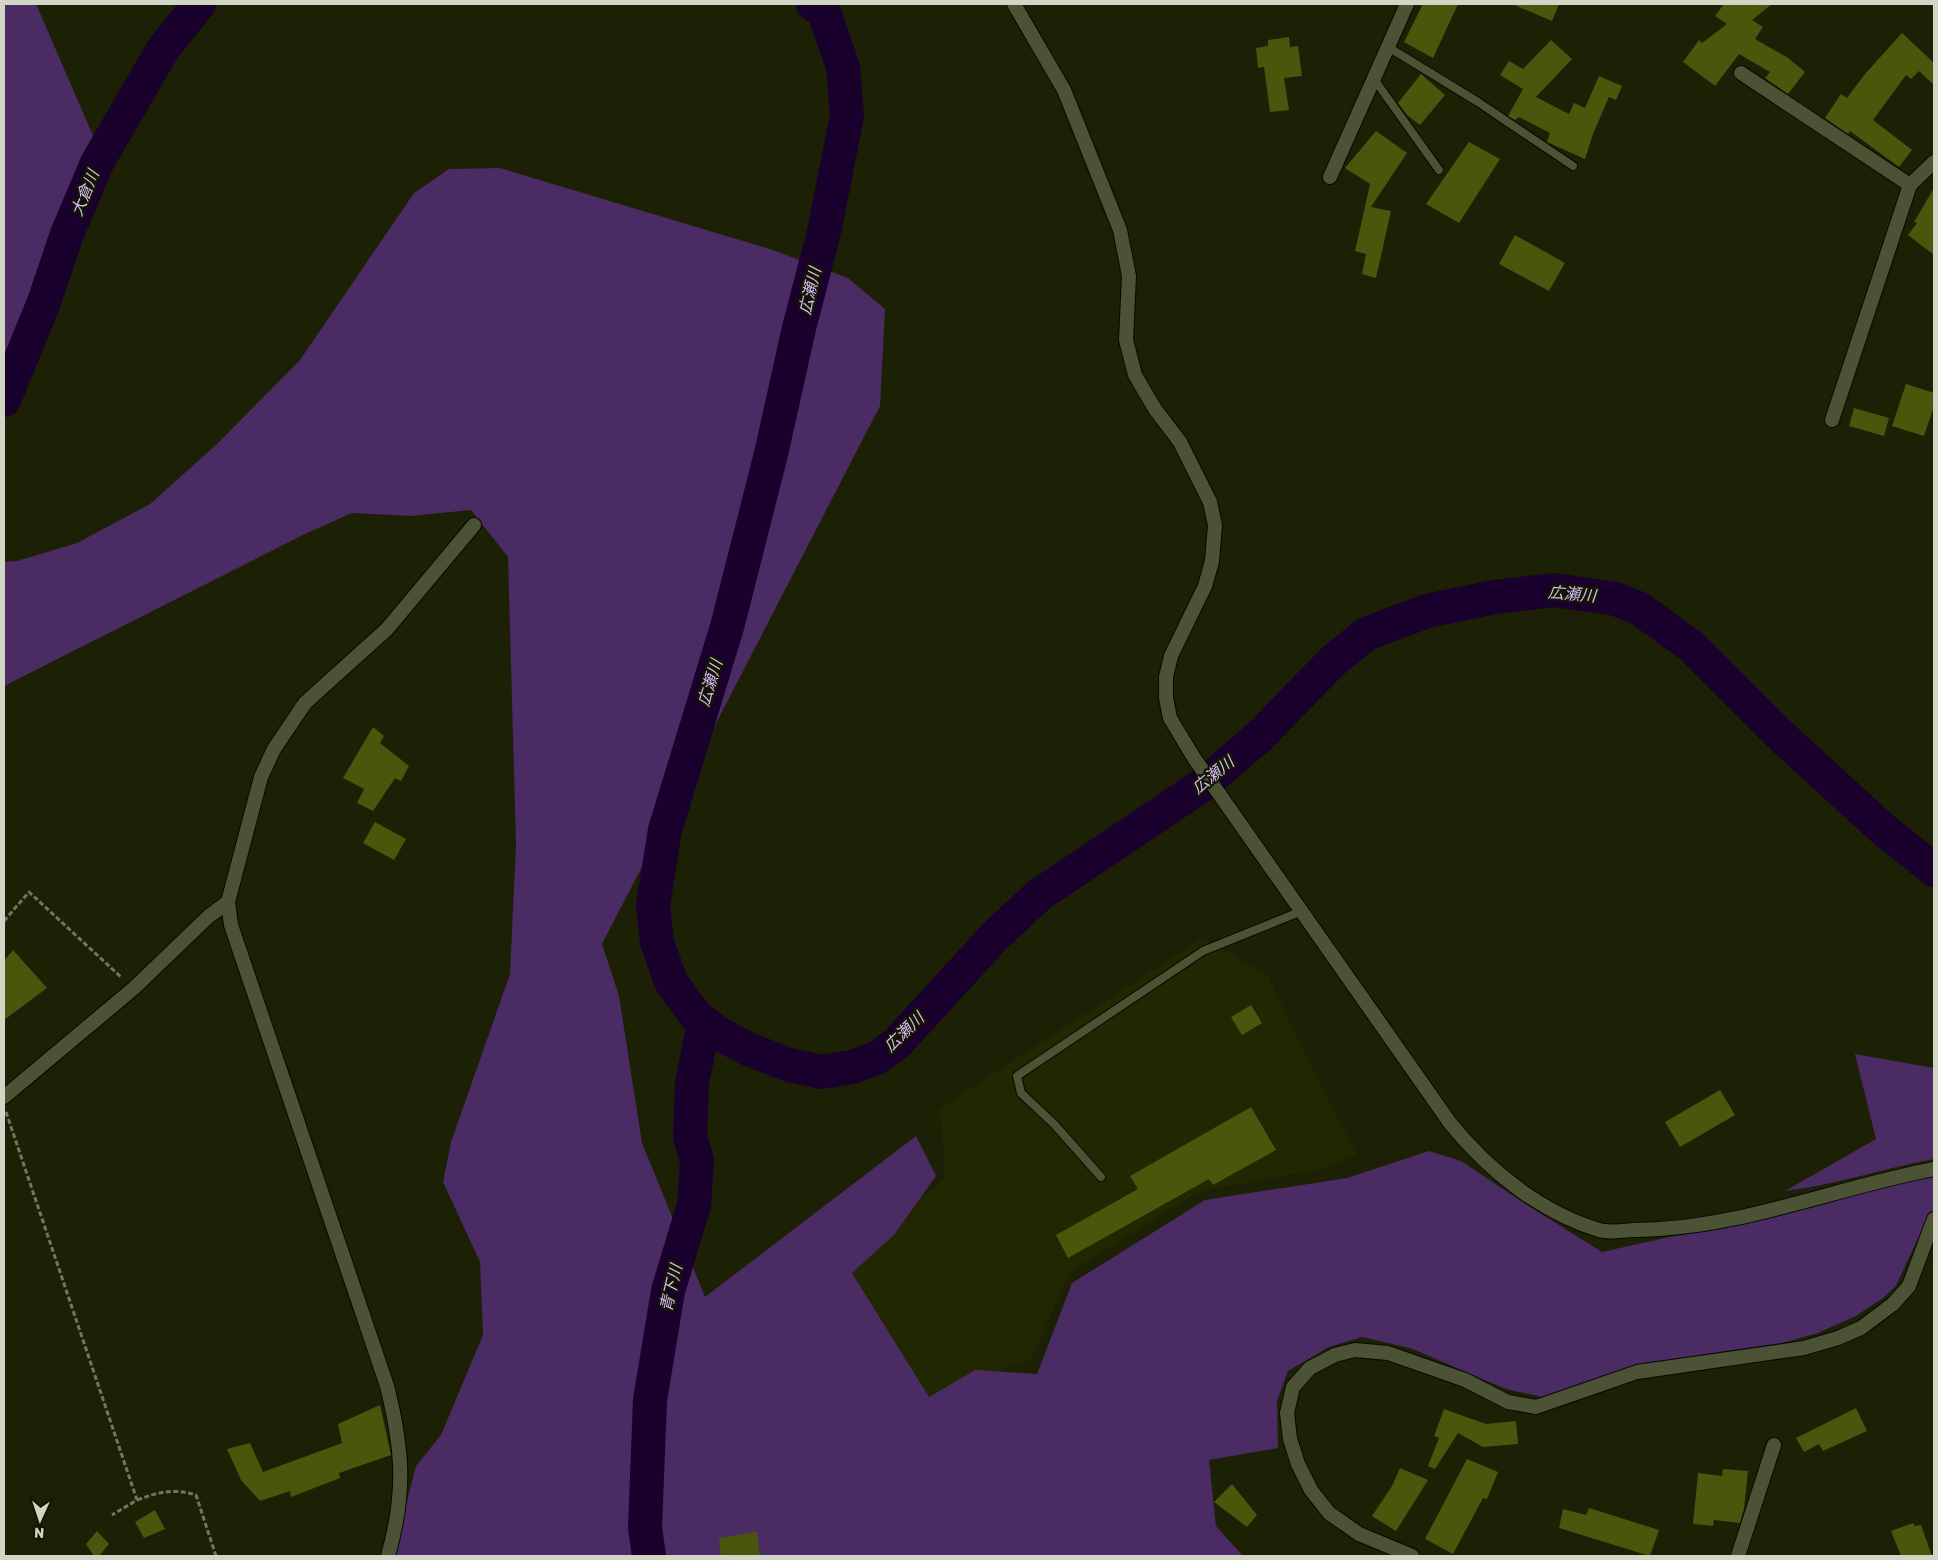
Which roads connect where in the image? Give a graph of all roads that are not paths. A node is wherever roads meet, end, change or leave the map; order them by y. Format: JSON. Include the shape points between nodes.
{"nodes":[{"id":1,"x":1014,"y":4,"type":"edge"},
{"id":2,"x":1407,"y":4,"type":"edge"},
{"id":3,"x":1388,"y":47,"type":"junction"},
{"id":4,"x":1741,"y":73,"type":"dead end"},
{"id":5,"x":1374,"y":79,"type":"junction"},
{"id":6,"x":1934,"y":162,"type":"edge"},
{"id":7,"x":1573,"y":166,"type":"dead end"},
{"id":8,"x":1439,"y":170,"type":"dead end"},
{"id":9,"x":1330,"y":177,"type":"dead end"},
{"id":10,"x":1910,"y":185,"type":"junction"},
{"id":11,"x":1832,"y":420,"type":"dead end"},
{"id":12,"x":474,"y":526,"type":"dead end"},
{"id":13,"x":228,"y":902,"type":"junction"},
{"id":14,"x":1302,"y":911,"type":"junction"},
{"id":15,"x":4,"y":1097,"type":"edge"},
{"id":16,"x":1934,"y":1169,"type":"edge"},
{"id":17,"x":1101,"y":1177,"type":"dead end"},
{"id":18,"x":1934,"y":1219,"type":"edge"},
{"id":19,"x":1774,"y":1445,"type":"dead end"},
{"id":20,"x":388,"y":1556,"type":"edge"},
{"id":21,"x":1412,"y":1556,"type":"edge"},
{"id":22,"x":1738,"y":1556,"type":"edge"}],
"edges":[{"from":1,"to":14,"type":"street","via":[[1064,90],[1120,230],[1129,276],[1126,340],[1136,375],[1180,442],[1210,502],[1215,524],[1212,561],[1205,586],[1171,656],[1166,677],[1170,718],[1194,758]]},
{"from":2,"to":3,"type":"street"},
{"from":3,"to":5,"type":"street"},
{"from":3,"to":7,"type":"lane"},
{"from":4,"to":10,"type":"street"},
{"from":5,"to":8,"type":"lane"},
{"from":5,"to":9,"type":"street"},
{"from":6,"to":10,"type":"street"},
{"from":10,"to":11,"type":"street"},
{"from":12,"to":13,"type":"street","via":[[387,629],[305,703],[274,749],[261,776]]},
{"from":13,"to":15,"type":"street","via":[[134,988]]},
{"from":13,"to":20,"type":"street","via":[[231,925],[387,1386],[398,1428],[402,1472],[395,1530]]},
{"from":14,"to":16,"type":"street","via":[[1425,1089],[1473,1151],[1530,1196],[1601,1231],[1658,1230],[1716,1221]]},
{"from":14,"to":17,"type":"lane","via":[[1203,951],[1017,1076],[1021,1093],[1054,1124]]},
{"from":18,"to":21,"type":"street","via":[[1909,1286],[1893,1304],[1861,1328],[1804,1348],[1637,1372],[1536,1407],[1508,1402],[1465,1380],[1388,1353],[1355,1350],[1335,1355],[1310,1368],[1293,1387],[1287,1414],[1290,1439],[1311,1490],[1329,1512],[1360,1534]]},
{"from":19,"to":22,"type":"street"}]}
